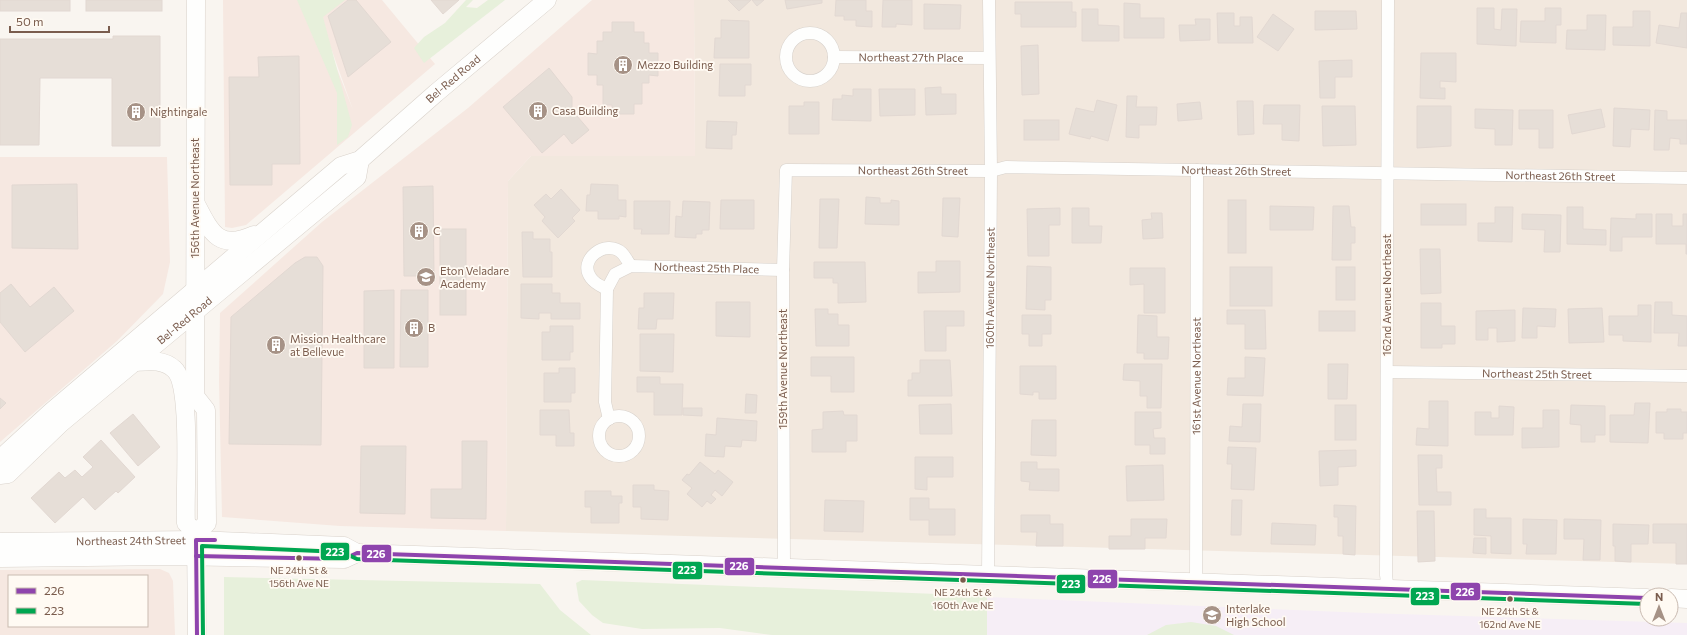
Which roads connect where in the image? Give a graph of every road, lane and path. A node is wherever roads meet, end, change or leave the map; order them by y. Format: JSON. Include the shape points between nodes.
{"nodes":[{"id":1,"x":196,"y":0,"type":"edge"},
{"id":2,"x":547,"y":0,"type":"edge"},
{"id":3,"x":989,"y":0,"type":"edge"},
{"id":4,"x":1388,"y":0,"type":"edge"},
{"id":5,"x":834,"y":57,"type":"dead end"},
{"id":6,"x":989,"y":58,"type":"junction"},
{"id":7,"x":360,"y":160,"type":"junction"},
{"id":8,"x":786,"y":170,"type":"joint"},
{"id":9,"x":1197,"y":170,"type":"junction"},
{"id":10,"x":991,"y":171,"type":"junction"},
{"id":11,"x":1386,"y":174,"type":"junction"},
{"id":12,"x":1687,"y":178,"type":"edge"},
{"id":13,"x":195,"y":203,"type":"junction"},
{"id":14,"x":264,"y":230,"type":"junction"},
{"id":15,"x":631,"y":266,"type":"junction"},
{"id":16,"x":783,"y":270,"type":"junction"},
{"id":17,"x":195,"y":289,"type":"junction"},
{"id":18,"x":607,"y":289,"type":"junction"},
{"id":19,"x":195,"y":311,"type":"junction"},
{"id":20,"x":135,"y":362,"type":"junction"},
{"id":21,"x":1387,"y":372,"type":"junction"},
{"id":22,"x":1687,"y":376,"type":"edge"},
{"id":23,"x":190,"y":403,"type":"junction"},
{"id":24,"x":609,"y":419,"type":"dead end"},
{"id":25,"x":0,"y":459,"type":"edge"},
{"id":26,"x":0,"y":475,"type":"edge"},
{"id":27,"x":0,"y":542,"type":"edge"},
{"id":28,"x":196,"y":543,"type":"junction"},
{"id":29,"x":0,"y":558,"type":"edge"},
{"id":30,"x":784,"y":568,"type":"junction"},
{"id":31,"x":988,"y":576,"type":"junction"},
{"id":32,"x":1196,"y":583,"type":"junction"},
{"id":33,"x":1388,"y":590,"type":"junction"},
{"id":34,"x":1639,"y":598,"type":"edge"},
{"id":35,"x":197,"y":635,"type":"edge"}],
"edges":[{"from":1,"to":13,"type":"main road","name":"156th Avenue Northeast"},
{"from":2,"to":7,"type":"main road","name":"Bel-Red Road"},
{"from":3,"to":6,"type":"street","name":"160th Avenue Northeast"},
{"from":4,"to":11,"type":"street","name":"162nd Avenue Northeast"},
{"from":5,"to":6,"type":"street","name":"Northeast 27th Place"},
{"from":6,"to":10,"type":"street","name":"160th Avenue Northeast"},
{"from":7,"to":14,"type":"main road","name":"Bel-Red Road","via":[[341,166]]},
{"from":7,"to":19,"type":"main road","name":"Bel-Red Road","via":[[357,177]]},
{"from":8,"to":10,"type":"street","name":"Northeast 26th Street"},
{"from":8,"to":16,"type":"street","name":"159th Avenue Northeast"},
{"from":9,"to":10,"type":"street","name":"Northeast 26th Street","via":[[1006,167]]},
{"from":9,"to":11,"type":"street","name":"Northeast 26th Street"},
{"from":9,"to":32,"type":"street","name":"161st Avenue Northeast"},
{"from":10,"to":31,"type":"street","name":"160th Avenue Northeast"},
{"from":11,"to":12,"type":"street","name":"Northeast 26th Street"},
{"from":11,"to":21,"type":"street","name":"162nd Avenue Northeast"},
{"from":13,"to":14,"type":"main road","via":[[208,227],[223,240],[241,241]]},
{"from":13,"to":17,"type":"main road","name":"156th Avenue Northeast"},
{"from":14,"to":17,"type":"main road","name":"Bel-Red Road"},
{"from":15,"to":16,"type":"street","name":"Northeast 25th Place"},
{"from":15,"to":18,"type":"street","name":"Northeast 25th Place","via":[[615,274]]},
{"from":15,"to":18,"type":"street","via":[[617,250],[606,248],[595,252],[589,261],[588,272],[596,283]]},
{"from":16,"to":30,"type":"street","name":"159th Avenue Northeast"},
{"from":17,"to":19,"type":"main road","name":"156th Avenue Northeast"},
{"from":17,"to":25,"type":"main road","name":"Bel-Red Road"},
{"from":18,"to":24,"type":"street","via":[[605,402]]},
{"from":19,"to":20,"type":"main road","name":"Bel-Red Road"},
{"from":19,"to":23,"type":"main road","name":"156th Avenue Northeast"},
{"from":20,"to":23,"type":"main road","via":[[159,361],[174,369],[180,376]]},
{"from":20,"to":26,"type":"main road","name":"Bel-Red Road","via":[[62,423],[8,474]]},
{"from":21,"to":22,"type":"street","name":"Northeast 25th Street"},
{"from":21,"to":33,"type":"street","name":"162nd Avenue Northeast"},
{"from":23,"to":28,"type":"main road","name":"156th Avenue Northeast","via":[[186,524]]},
{"from":27,"to":28,"type":"main road","name":"Northeast 24th Street"},
{"from":28,"to":29,"type":"main road","name":"Northeast 24th Street"},
{"from":28,"to":30,"type":"main road","name":"Northeast 24th Street","via":[[344,546],[357,553]]},
{"from":28,"to":35,"type":"main road"},
{"from":30,"to":31,"type":"main road","name":"Northeast 24th Street"},
{"from":31,"to":32,"type":"main road","name":"Northeast 24th Street"},
{"from":32,"to":33,"type":"main road","name":"Northeast 24th Street"},
{"from":33,"to":34,"type":"main road","name":"Northeast 24th Street"}]}
